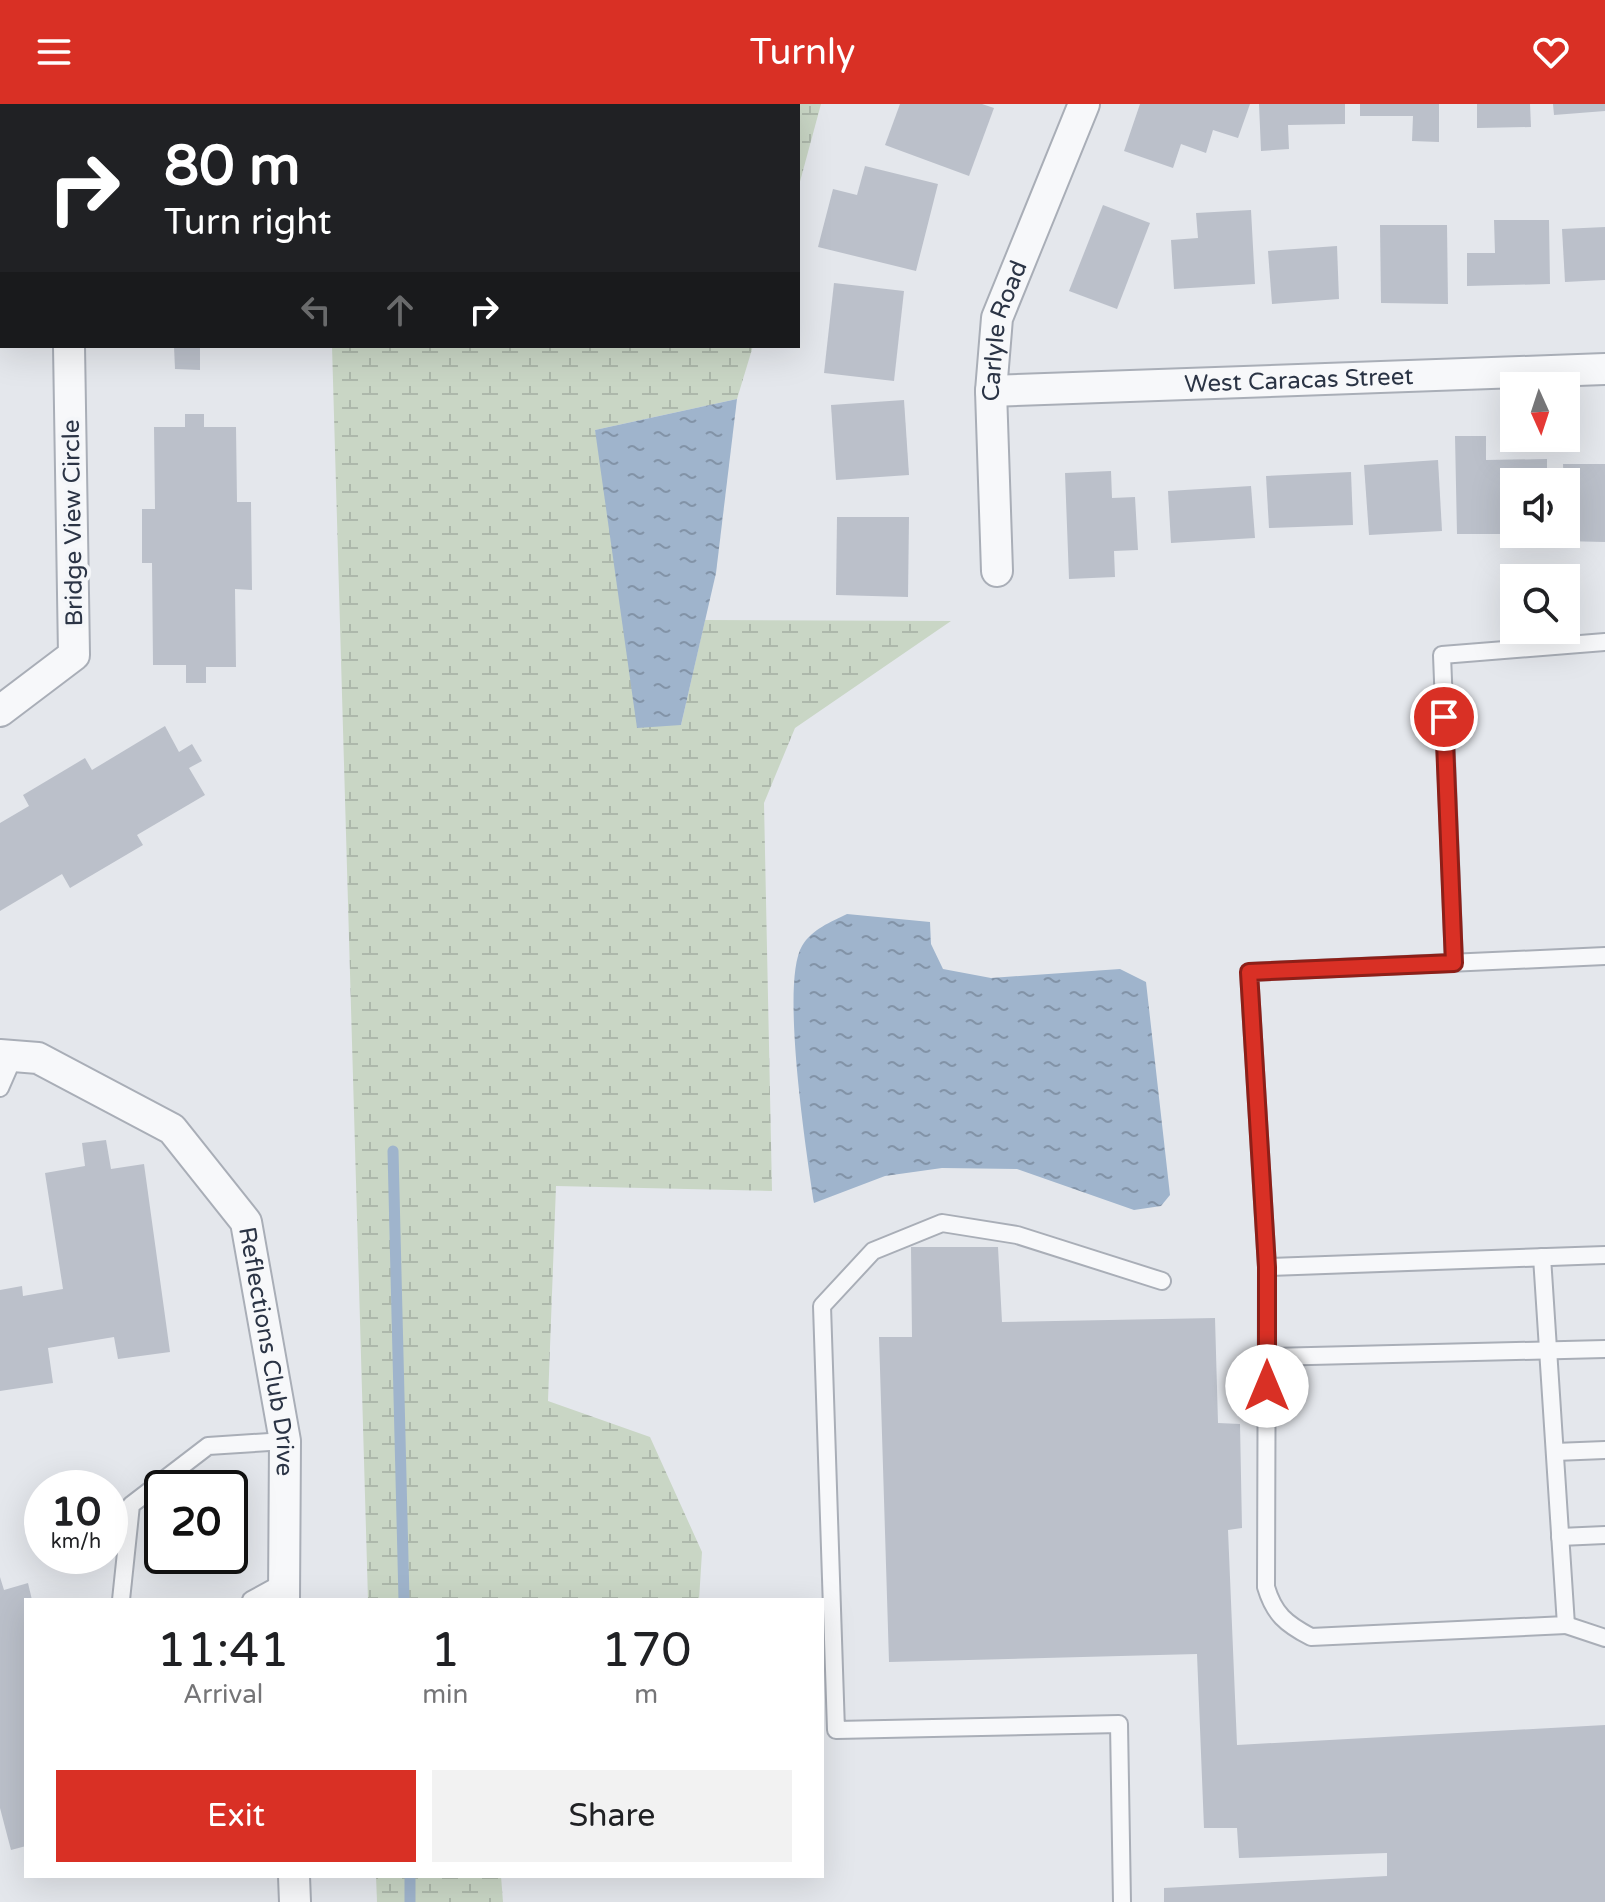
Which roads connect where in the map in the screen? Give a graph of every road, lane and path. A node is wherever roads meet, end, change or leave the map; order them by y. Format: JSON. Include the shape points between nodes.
{"nodes":[{"id":1,"x":1084,"y":104,"type":"edge"},
{"id":2,"x":69,"y":348,"type":"edge"},
{"id":3,"x":1605,"y":369,"type":"edge"},
{"id":4,"x":991,"y":391,"type":"junction"},
{"id":5,"x":997,"y":571,"type":"dead end"},
{"id":6,"x":1605,"y":642,"type":"edge"},
{"id":7,"x":0,"y":711,"type":"edge"},
{"id":8,"x":1605,"y":956,"type":"edge"},
{"id":9,"x":1454,"y":963,"type":"junction"},
{"id":10,"x":7,"y":1056,"type":"edge"},
{"id":11,"x":0,"y":1088,"type":"edge"},
{"id":12,"x":1605,"y":1255,"type":"edge"},
{"id":13,"x":1542,"y":1257,"type":"junction"},
{"id":14,"x":1267,"y":1267,"type":"junction"},
{"id":15,"x":1162,"y":1281,"type":"dead end"},
{"id":16,"x":1605,"y":1349,"type":"edge"},
{"id":17,"x":1549,"y":1353,"type":"junction"},
{"id":18,"x":1267,"y":1357,"type":"junction"},
{"id":19,"x":285,"y":1441,"type":"junction"},
{"id":20,"x":1605,"y":1450,"type":"edge"},
{"id":21,"x":1555,"y":1452,"type":"junction"},
{"id":22,"x":1605,"y":1535,"type":"edge"},
{"id":23,"x":1560,"y":1537,"type":"junction"},
{"id":24,"x":284,"y":1591,"type":"edge"},
{"id":25,"x":121,"y":1598,"type":"edge"},
{"id":26,"x":258,"y":1598,"type":"edge"},
{"id":27,"x":1605,"y":1624,"type":"edge"},
{"id":28,"x":1566,"y":1625,"type":"junction"},
{"id":29,"x":1605,"y":1638,"type":"edge"},
{"id":30,"x":294,"y":1878,"type":"edge"},
{"id":31,"x":295,"y":1902,"type":"edge"},
{"id":32,"x":1122,"y":1902,"type":"edge"}],
"edges":[{"from":1,"to":4,"type":"street","name":"Carlyle Road","via":[[997,318]]},
{"from":2,"to":7,"type":"street","name":"Bridge View Circle","via":[[74,655]]},
{"from":3,"to":4,"type":"street","name":"West Caracas Street"},
{"from":4,"to":5,"type":"street","name":"Carlyle Road"},
{"from":6,"to":9,"type":"lane","via":[[1442,655]]},
{"from":8,"to":9,"type":"lane"},
{"from":9,"to":14,"type":"lane","via":[[1249,972]]},
{"from":10,"to":11,"type":"lane"},
{"from":10,"to":19,"type":"street","name":"Reflections Club Drive","via":[[38,1058],[172,1129],[246,1222]]},
{"from":12,"to":13,"type":"lane"},
{"from":13,"to":14,"type":"lane"},
{"from":13,"to":17,"type":"lane"},
{"from":14,"to":18,"type":"lane"},
{"from":15,"to":32,"type":"lane","via":[[1017,1235],[942,1223],[873,1251],[822,1306],[836,1730],[1119,1724]]},
{"from":16,"to":17,"type":"lane"},
{"from":17,"to":18,"type":"lane"},
{"from":17,"to":21,"type":"lane"},
{"from":18,"to":28,"type":"lane","via":[[1266,1587],[1272,1610],[1311,1637]]},
{"from":19,"to":24,"type":"street","name":"Reflections Club Drive"},
{"from":19,"to":25,"type":"lane","via":[[208,1446],[131,1505]]},
{"from":20,"to":21,"type":"lane"},
{"from":21,"to":23,"type":"lane"},
{"from":22,"to":23,"type":"lane"},
{"from":23,"to":28,"type":"lane"},
{"from":24,"to":26,"type":"lane"},
{"from":27,"to":28,"type":"lane"},
{"from":28,"to":29,"type":"lane"},
{"from":30,"to":31,"type":"street"}]}
